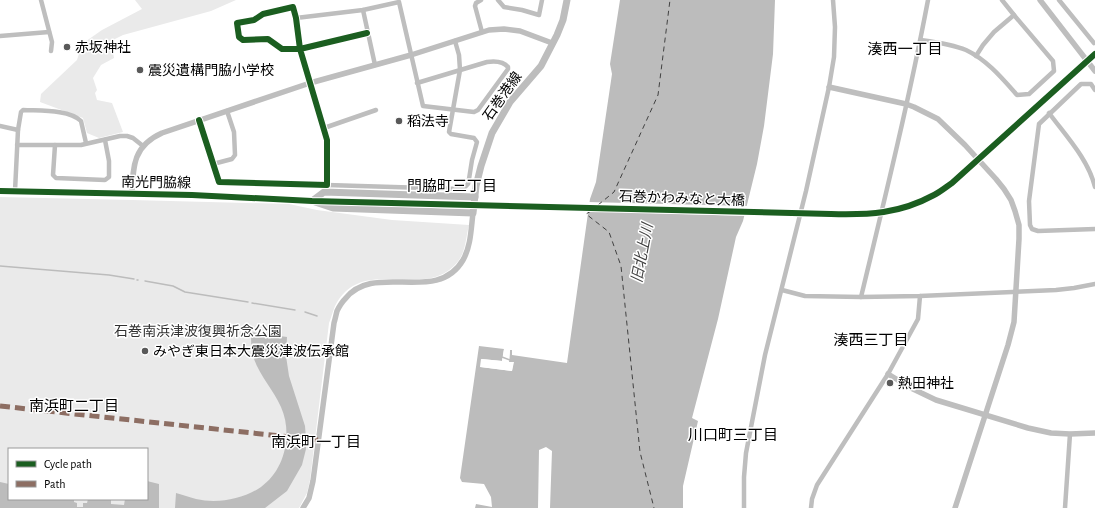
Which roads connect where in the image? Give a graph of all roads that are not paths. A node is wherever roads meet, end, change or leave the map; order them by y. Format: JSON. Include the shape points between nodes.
{"nodes":[{"id":1,"x":41,"y":0,"type":"edge"},
{"id":2,"x":481,"y":0,"type":"edge"},
{"id":3,"x":498,"y":0,"type":"edge"},
{"id":4,"x":542,"y":0,"type":"edge"},
{"id":5,"x":567,"y":0,"type":"edge"},
{"id":6,"x":833,"y":0,"type":"edge"},
{"id":7,"x":928,"y":0,"type":"edge"},
{"id":8,"x":1002,"y":0,"type":"edge"},
{"id":9,"x":1040,"y":0,"type":"edge"},
{"id":10,"x":1059,"y":0,"type":"edge"},
{"id":11,"x":400,"y":1,"type":"edge"},
{"id":12,"x":363,"y":10,"type":"junction"},
{"id":13,"x":1014,"y":15,"type":"junction"},
{"id":14,"x":296,"y":18,"type":"junction"},
{"id":15,"x":49,"y":32,"type":"junction"},
{"id":16,"x":482,"y":32,"type":"junction"},
{"id":17,"x":367,"y":33,"type":"junction"},
{"id":18,"x":0,"y":36,"type":"edge"},
{"id":19,"x":1094,"y":39,"type":"edge"},
{"id":20,"x":921,"y":40,"type":"junction"},
{"id":21,"x":455,"y":41,"type":"junction"},
{"id":22,"x":552,"y":43,"type":"junction"},
{"id":23,"x":300,"y":49,"type":"junction"},
{"id":24,"x":51,"y":51,"type":"dead end"},
{"id":25,"x":1095,"y":54,"type":"edge"},
{"id":26,"x":410,"y":55,"type":"junction"},
{"id":27,"x":976,"y":56,"type":"junction"},
{"id":28,"x":1088,"y":61,"type":"junction"},
{"id":29,"x":375,"y":65,"type":"junction"},
{"id":30,"x":460,"y":70,"type":"junction"},
{"id":31,"x":1095,"y":71,"type":"edge"},
{"id":32,"x":310,"y":83,"type":"junction"},
{"id":33,"x":417,"y":83,"type":"junction"},
{"id":34,"x":829,"y":87,"type":"junction"},
{"id":35,"x":1095,"y":90,"type":"edge"},
{"id":36,"x":906,"y":104,"type":"junction"},
{"id":37,"x":453,"y":109,"type":"junction"},
{"id":38,"x":376,"y":110,"type":"dead end"},
{"id":39,"x":227,"y":111,"type":"junction"},
{"id":40,"x":1049,"y":113,"type":"junction"},
{"id":41,"x":199,"y":120,"type":"junction"},
{"id":42,"x":0,"y":126,"type":"edge"},
{"id":43,"x":324,"y":128,"type":"junction"},
{"id":44,"x":18,"y":130,"type":"junction"},
{"id":45,"x":105,"y":140,"type":"junction"},
{"id":46,"x":86,"y":143,"type":"junction"},
{"id":47,"x":17,"y":145,"type":"junction"},
{"id":48,"x":55,"y":145,"type":"junction"},
{"id":49,"x":143,"y":146,"type":"junction"},
{"id":50,"x":978,"y":160,"type":"junction"},
{"id":51,"x":213,"y":164,"type":"junction"},
{"id":52,"x":1095,"y":169,"type":"edge"},
{"id":53,"x":1090,"y":173,"type":"junction"},
{"id":54,"x":327,"y":185,"type":"junction"},
{"id":55,"x":1095,"y":187,"type":"edge"},
{"id":56,"x":0,"y":191,"type":"edge"},
{"id":57,"x":15,"y":191,"type":"junction"},
{"id":58,"x":132,"y":194,"type":"junction"},
{"id":59,"x":475,"y":197,"type":"junction"},
{"id":60,"x":312,"y":201,"type":"junction"},
{"id":61,"x":462,"y":204,"type":"joint"},
{"id":62,"x":473,"y":213,"type":"junction"},
{"id":63,"x":1095,"y":229,"type":"edge"},
{"id":64,"x":1095,"y":284,"type":"edge"},
{"id":65,"x":782,"y":290,"type":"junction"},
{"id":66,"x":1016,"y":292,"type":"junction"},
{"id":67,"x":920,"y":296,"type":"junction"},
{"id":68,"x":861,"y":297,"type":"junction"},
{"id":69,"x":888,"y":374,"type":"junction"},
{"id":70,"x":985,"y":415,"type":"junction"},
{"id":71,"x":1095,"y":433,"type":"edge"},
{"id":72,"x":1070,"y":434,"type":"junction"},
{"id":73,"x":304,"y":508,"type":"edge"},
{"id":74,"x":744,"y":508,"type":"edge"},
{"id":75,"x":811,"y":508,"type":"edge"},
{"id":76,"x":955,"y":508,"type":"edge"},
{"id":77,"x":1065,"y":508,"type":"edge"}],
"edges":[{"from":1,"to":15,"type":"street"},
{"from":2,"to":16,"type":"street","via":[[475,6]]},
{"from":3,"to":4,"type":"street","via":[[504,7],[539,15]]},
{"from":5,"to":22,"type":"main road","name":"石巻港線"},
{"from":6,"to":34,"type":"street","via":[[834,56]]},
{"from":7,"to":20,"type":"street"},
{"from":8,"to":13,"type":"street"},
{"from":9,"to":28,"type":"street"},
{"from":10,"to":19,"type":"street"},
{"from":11,"to":12,"type":"street"},
{"from":11,"to":26,"type":"street"},
{"from":12,"to":14,"type":"street"},
{"from":12,"to":17,"type":"street"},
{"from":13,"to":27,"type":"street","via":[[994,32]]},
{"from":13,"to":27,"type":"street","via":[[1053,61],[1054,71],[1029,94],[1017,95],[993,68]]},
{"from":14,"to":23,"type":"street"},
{"from":14,"to":23,"type":"street","via":[[293,7],[237,23],[239,37],[243,40],[268,39],[282,49]]},
{"from":15,"to":18,"type":"street"},
{"from":15,"to":24,"type":"street"},
{"from":16,"to":21,"type":"street"},
{"from":16,"to":22,"type":"street","via":[[496,29],[520,31]]},
{"from":17,"to":23,"type":"street"},
{"from":17,"to":29,"type":"street"},
{"from":20,"to":27,"type":"street","via":[[953,46]]},
{"from":20,"to":36,"type":"street"},
{"from":21,"to":26,"type":"street"},
{"from":21,"to":30,"type":"street"},
{"from":22,"to":59,"type":"main road","name":"石巻港線","via":[[541,66],[510,102],[492,133],[481,166]]},
{"from":23,"to":32,"type":"street"},
{"from":25,"to":28,"type":"street","name":"石巻かわみなと大橋"},
{"from":26,"to":29,"type":"street"},
{"from":26,"to":33,"type":"street"},
{"from":28,"to":31,"type":"street"},
{"from":28,"to":50,"type":"street","name":"石巻かわみなと大橋"},
{"from":29,"to":32,"type":"street"},
{"from":30,"to":33,"type":"street"},
{"from":30,"to":37,"type":"street"},
{"from":30,"to":37,"type":"street","via":[[496,61],[508,67],[478,110],[474,112]]},
{"from":32,"to":39,"type":"street"},
{"from":32,"to":43,"type":"street"},
{"from":33,"to":37,"type":"street","via":[[423,106]]},
{"from":34,"to":36,"type":"street"},
{"from":34,"to":65,"type":"street"},
{"from":35,"to":40,"type":"street","via":[[1090,84],[1081,84]]},
{"from":36,"to":50,"type":"street","via":[[938,119]]},
{"from":36,"to":68,"type":"street"},
{"from":37,"to":54,"type":"street","via":[[449,132],[474,138],[477,142],[468,184],[464,188]]},
{"from":38,"to":43,"type":"street"},
{"from":39,"to":41,"type":"street"},
{"from":39,"to":51,"type":"street","via":[[234,132],[235,155],[232,159]]},
{"from":40,"to":53,"type":"street","via":[[1077,150]]},
{"from":40,"to":63,"type":"street","via":[[1039,124],[1029,201],[1030,226],[1038,231]]},
{"from":41,"to":49,"type":"street","via":[[157,135]]},
{"from":41,"to":51,"type":"street"},
{"from":42,"to":44,"type":"street"},
{"from":43,"to":54,"type":"street","via":[[328,144]]},
{"from":44,"to":46,"type":"street","via":[[21,112],[24,110],[60,112],[81,121]]},
{"from":44,"to":47,"type":"street"},
{"from":45,"to":46,"type":"street"},
{"from":45,"to":48,"type":"street","via":[[109,177],[105,180],[56,178],[53,175]]},
{"from":45,"to":49,"type":"street","via":[[128,136]]},
{"from":46,"to":48,"type":"street"},
{"from":47,"to":48,"type":"street"},
{"from":47,"to":57,"type":"street"},
{"from":49,"to":58,"type":"street","via":[[134,161]]},
{"from":50,"to":61,"type":"street","name":"石巻かわみなと大橋","via":[[934,195],[902,209],[885,212],[861,214]]},
{"from":50,"to":66,"type":"street","via":[[1004,189],[1015,211],[1019,225]]},
{"from":51,"to":54,"type":"street","via":[[219,182]]},
{"from":52,"to":53,"type":"street"},
{"from":53,"to":55,"type":"street"},
{"from":56,"to":57,"type":"street","name":"南光門脇線"},
{"from":57,"to":58,"type":"street","name":"南光門脇線"},
{"from":58,"to":60,"type":"street","name":"南光門脇線"},
{"from":59,"to":60,"type":"main road","via":[[324,192]]},
{"from":59,"to":62,"type":"main road","name":"石巻港線"},
{"from":60,"to":61,"type":"street","name":"南光門脇線"},
{"from":60,"to":62,"type":"main road","via":[[333,208]]},
{"from":62,"to":73,"type":"street","via":[[470,242],[463,260],[451,273],[432,282],[383,282],[363,285],[348,295],[339,307],[334,323],[313,481]]},
{"from":64,"to":66,"type":"street"},
{"from":65,"to":68,"type":"street","via":[[805,296]]},
{"from":65,"to":74,"type":"street","via":[[746,453]]},
{"from":66,"to":67,"type":"street"},
{"from":66,"to":70,"type":"street","via":[[1014,322]]},
{"from":67,"to":68,"type":"street"},
{"from":67,"to":69,"type":"street","via":[[918,319]]},
{"from":69,"to":70,"type":"street","via":[[936,400]]},
{"from":69,"to":75,"type":"street","via":[[818,485]]},
{"from":70,"to":72,"type":"street","via":[[1036,430]]},
{"from":70,"to":76,"type":"street"},
{"from":71,"to":72,"type":"street"},
{"from":72,"to":77,"type":"street"}]}
